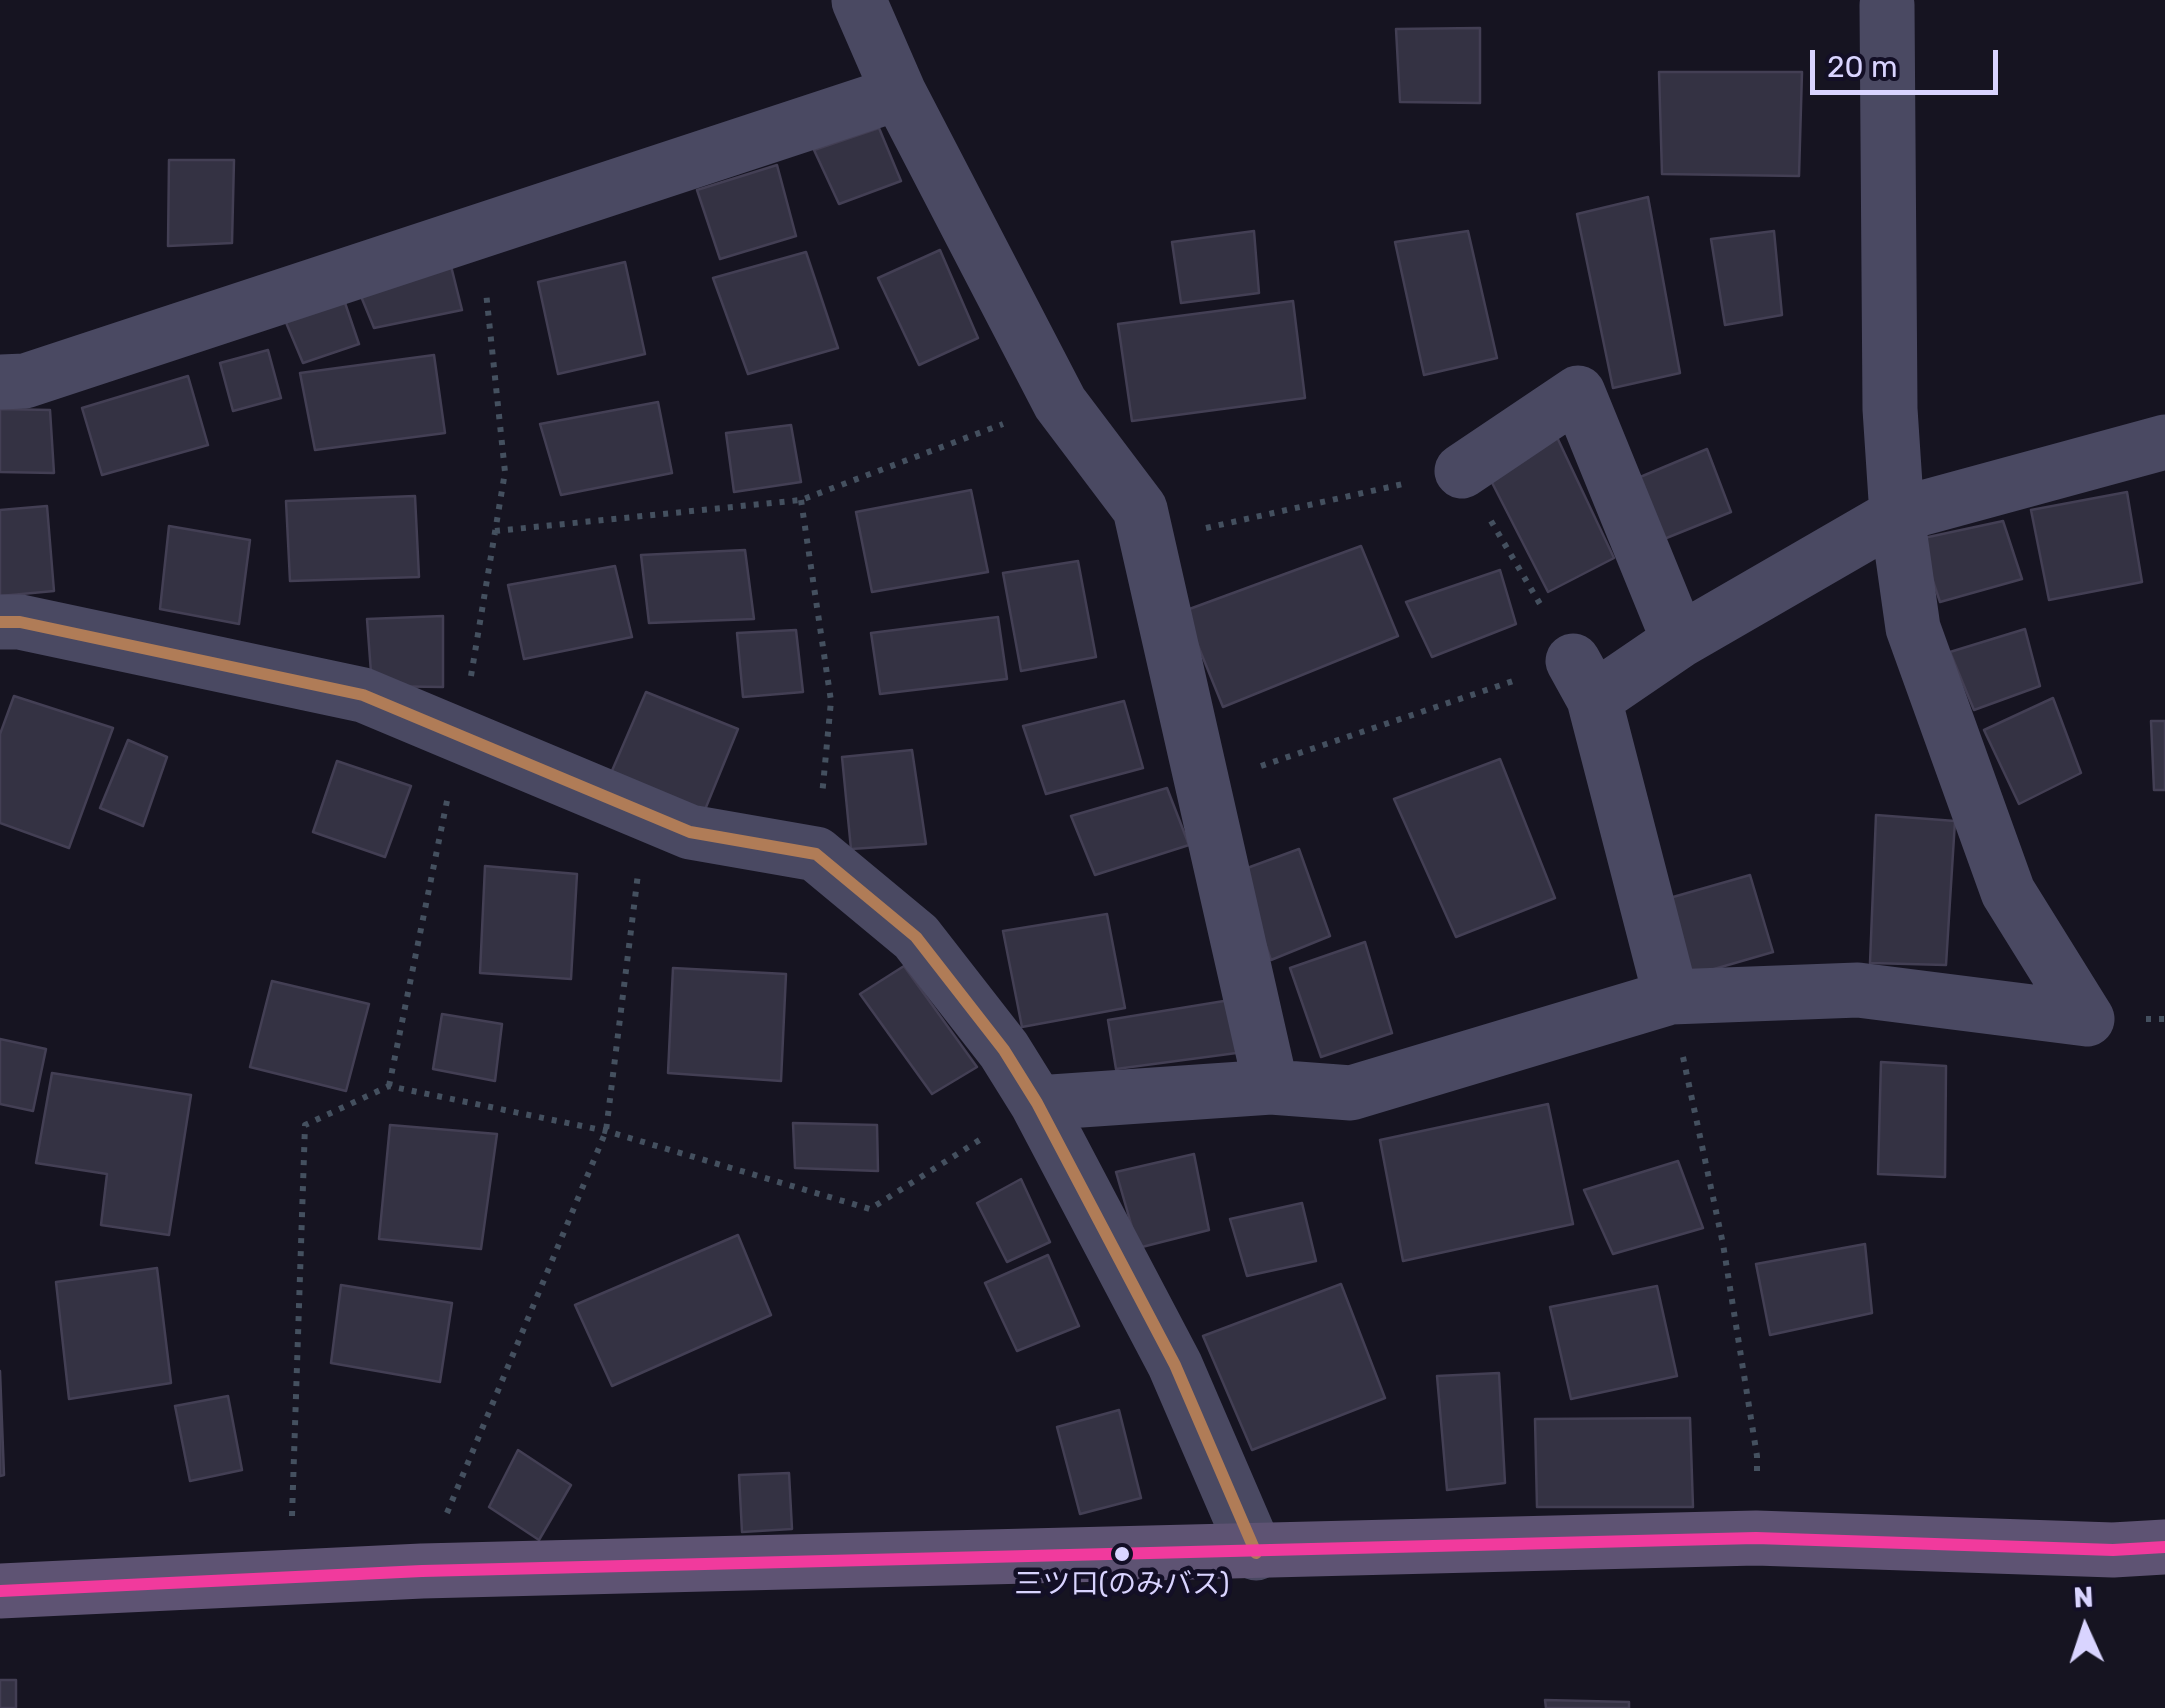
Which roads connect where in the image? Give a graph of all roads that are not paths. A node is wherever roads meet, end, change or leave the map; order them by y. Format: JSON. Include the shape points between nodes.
{"nodes":[{"id":1,"x":859,"y":0,"type":"edge"},
{"id":2,"x":1887,"y":5,"type":"dead end"},
{"id":3,"x":898,"y":93,"type":"junction"},
{"id":4,"x":0,"y":382,"type":"edge"},
{"id":5,"x":2165,"y":442,"type":"edge"},
{"id":6,"x":1462,"y":471,"type":"road end"},
{"id":7,"x":1898,"y":515,"type":"junction"},
{"id":8,"x":0,"y":622,"type":"edge"},
{"id":9,"x":1679,"y":641,"type":"junction"},
{"id":10,"x":1671,"y":997,"type":"junction"},
{"id":11,"x":1271,"y":1087,"type":"junction"},
{"id":12,"x":1038,"y":1103,"type":"junction"},
{"id":13,"x":2165,"y":1546,"type":"edge"},
{"id":14,"x":1256,"y":1552,"type":"junction"},
{"id":15,"x":0,"y":1591,"type":"edge"}],
"edges":[{"from":1,"to":3,"type":"street"},
{"from":2,"to":7,"type":"street","via":[[1890,409]]},
{"from":3,"to":4,"type":"street","via":[[26,381]]},
{"from":3,"to":11,"type":"street","via":[[1060,403],[1140,509]]},
{"from":5,"to":7,"type":"street"},
{"from":6,"to":9,"type":"street","via":[[1578,393]]},
{"from":7,"to":9,"type":"street"},
{"from":7,"to":10,"type":"street","via":[[1912,628],[2008,892],[2087,1019],[1858,990]]},
{"from":8,"to":12,"type":"street","via":[[363,695],[690,832],[816,854],[916,937]]},
{"from":9,"to":10,"type":"street","via":[[1584,680]]},
{"from":10,"to":11,"type":"street","via":[[1351,1093]]},
{"from":11,"to":12,"type":"street"},
{"from":12,"to":14,"type":"street","via":[[1175,1365]]},
{"from":13,"to":14,"type":"main road","via":[[2113,1550],[1756,1538]]},
{"from":14,"to":15,"type":"main road","via":[[422,1571]]}]}
